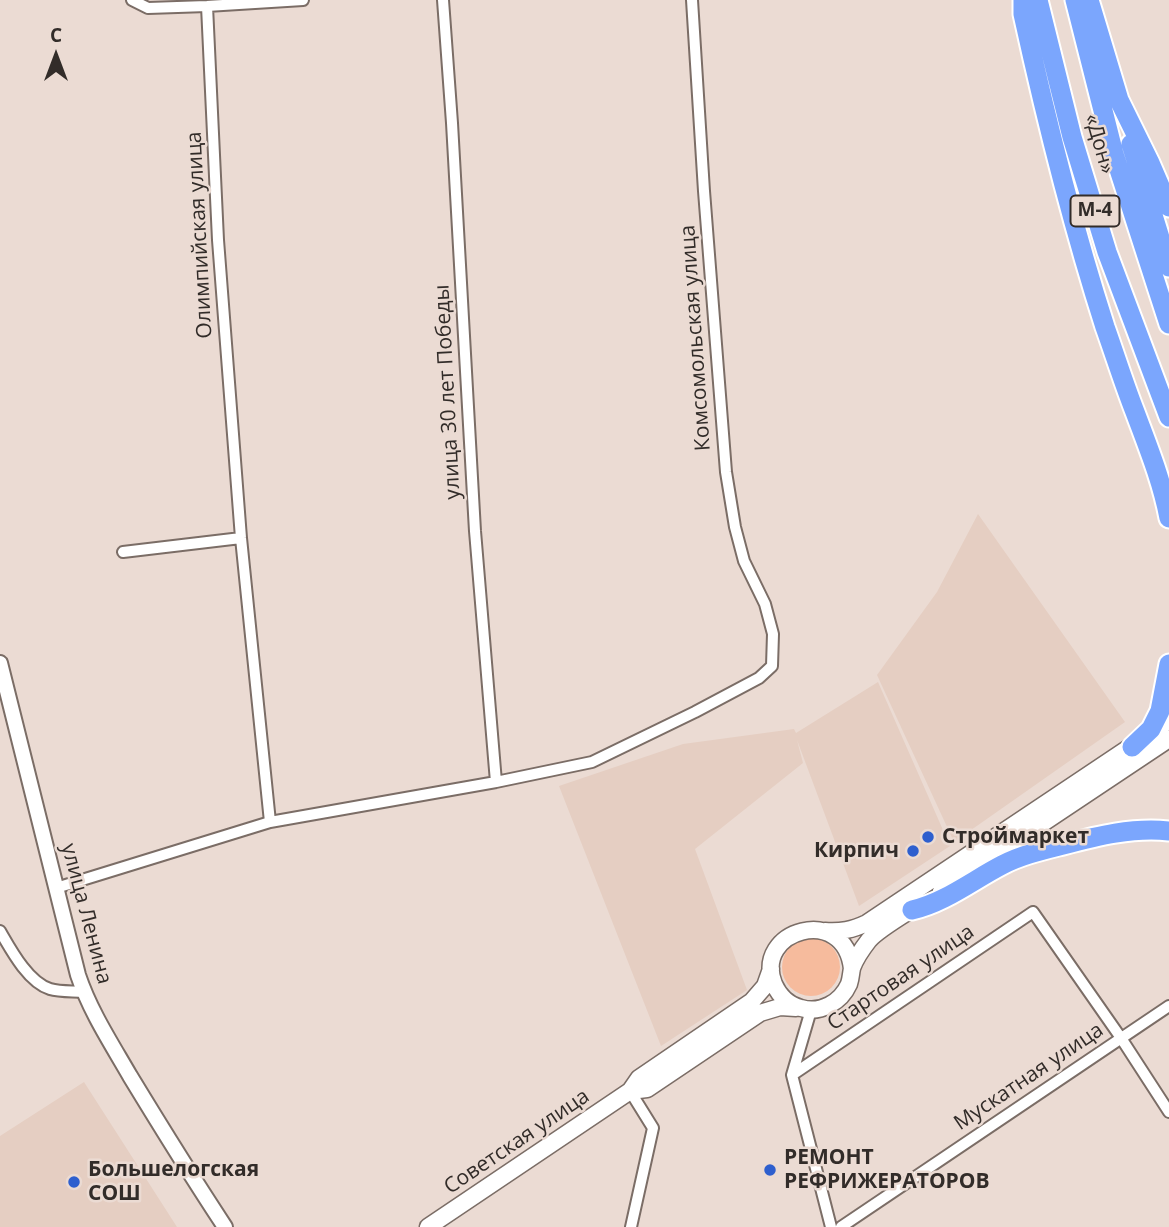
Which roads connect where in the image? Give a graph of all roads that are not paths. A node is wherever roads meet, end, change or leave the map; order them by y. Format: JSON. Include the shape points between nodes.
{"nodes":[{"id":1,"x":132,"y":0,"type":"edge"},
{"id":2,"x":303,"y":0,"type":"edge"},
{"id":3,"x":443,"y":0,"type":"edge"},
{"id":4,"x":692,"y":0,"type":"edge"},
{"id":5,"x":1023,"y":0,"type":"edge"},
{"id":6,"x":1038,"y":0,"type":"edge"},
{"id":7,"x":1075,"y":0,"type":"edge"},
{"id":8,"x":1089,"y":0,"type":"edge"},
{"id":9,"x":207,"y":6,"type":"junction"},
{"id":10,"x":1119,"y":100,"type":"junction"},
{"id":11,"x":1169,"y":207,"type":"edge"},
{"id":12,"x":1169,"y":267,"type":"edge"},
{"id":13,"x":1169,"y":324,"type":"edge"},
{"id":14,"x":1169,"y":417,"type":"edge"},
{"id":15,"x":1169,"y":518,"type":"edge"},
{"id":16,"x":241,"y":538,"type":"junction"},
{"id":17,"x":123,"y":552,"type":"dead end"},
{"id":18,"x":0,"y":663,"type":"edge"},
{"id":19,"x":1169,"y":664,"type":"edge"},
{"id":20,"x":1169,"y":722,"type":"edge"},
{"id":21,"x":1169,"y":739,"type":"edge"},
{"id":22,"x":1132,"y":747,"type":"junction"},
{"id":23,"x":496,"y":782,"type":"junction"},
{"id":24,"x":270,"y":822,"type":"junction"},
{"id":25,"x":1169,"y":831,"type":"edge"},
{"id":26,"x":56,"y":888,"type":"junction"},
{"id":27,"x":912,"y":910,"type":"junction"},
{"id":28,"x":820,"y":930,"type":"junction"},
{"id":29,"x":0,"y":931,"type":"edge"},
{"id":30,"x":771,"y":970,"type":"junction"},
{"id":31,"x":852,"y":970,"type":"junction"},
{"id":32,"x":84,"y":992,"type":"junction"},
{"id":33,"x":1169,"y":1006,"type":"edge"},
{"id":34,"x":807,"y":1009,"type":"junction"},
{"id":35,"x":1121,"y":1038,"type":"junction"},
{"id":36,"x":792,"y":1075,"type":"junction"},
{"id":37,"x":630,"y":1091,"type":"junction"},
{"id":38,"x":1169,"y":1112,"type":"edge"},
{"id":39,"x":225,"y":1227,"type":"edge"},
{"id":40,"x":428,"y":1227,"type":"edge"},
{"id":41,"x":631,"y":1227,"type":"edge"},
{"id":42,"x":831,"y":1227,"type":"edge"},
{"id":43,"x":841,"y":1227,"type":"edge"}],
"edges":[{"from":1,"to":9,"type":"street","via":[[148,8]]},
{"from":2,"to":9,"type":"street"},
{"from":3,"to":23,"type":"street","name":"улица 30 лет Победы","via":[[475,531]]},
{"from":4,"to":23,"type":"street","name":"Комсомольская улица","via":[[726,472],[744,561],[765,604],[773,634],[772,666],[759,678],[592,762]]},
{"from":5,"to":15,"type":"highway","via":[[1045,115],[1069,204]]},
{"from":6,"to":14,"type":"highway","name":"«Дон»","number":"М-4","via":[[1107,252]]},
{"from":7,"to":13,"type":"highway","name":"«Дон»","number":"М-4","via":[[1114,154]]},
{"from":8,"to":10,"type":"highway"},
{"from":9,"to":16,"type":"street","name":"Олимпийская улица","via":[[218,240]]},
{"from":10,"to":11,"type":"highway"},
{"from":10,"to":12,"type":"highway"},
{"from":16,"to":17,"type":"street"},
{"from":16,"to":24,"type":"street","name":"Олимпийская улица"},
{"from":18,"to":26,"type":"street","name":"улица Ленина"},
{"from":19,"to":22,"type":"highway","via":[[1160,711],[1151,729]]},
{"from":20,"to":22,"type":"main road"},
{"from":21,"to":27,"type":"main road"},
{"from":22,"to":28,"type":"main road","via":[[867,923],[843,932]]},
{"from":23,"to":24,"type":"street"},
{"from":24,"to":26,"type":"street"},
{"from":25,"to":27,"type":"highway","via":[[1123,832],[1035,852],[1005,863],[927,907]]},
{"from":26,"to":32,"type":"street","name":"улица Ленина"},
{"from":27,"to":31,"type":"main road","via":[[871,937]]},
{"from":28,"to":30,"type":"main road","via":[[803,930],[786,938],[775,952]]},
{"from":28,"to":31,"type":"main road","via":[[843,944]]},
{"from":29,"to":32,"type":"street","via":[[33,978],[50,989]]},
{"from":30,"to":34,"type":"main road","via":[[780,995]]},
{"from":30,"to":37,"type":"main road","name":"Советская улица","via":[[752,1001],[639,1077]]},
{"from":31,"to":34,"type":"main road","via":[[848,987],[836,1001]]},
{"from":32,"to":39,"type":"street","name":"улица Ленина","via":[[169,1141]]},
{"from":33,"to":35,"type":"street","name":"Мускатная улица"},
{"from":34,"to":36,"type":"street"},
{"from":34,"to":37,"type":"main road","name":"Советская улица","via":[[779,1006],[760,1013],[647,1089]]},
{"from":35,"to":36,"type":"street","name":"Стартовая улица","via":[[1032,912]]},
{"from":35,"to":38,"type":"street"},
{"from":35,"to":43,"type":"street","name":"Мускатная улица"},
{"from":36,"to":42,"type":"street"},
{"from":37,"to":40,"type":"main road","name":"Советская улица"},
{"from":37,"to":41,"type":"street","via":[[653,1128]]}]}
